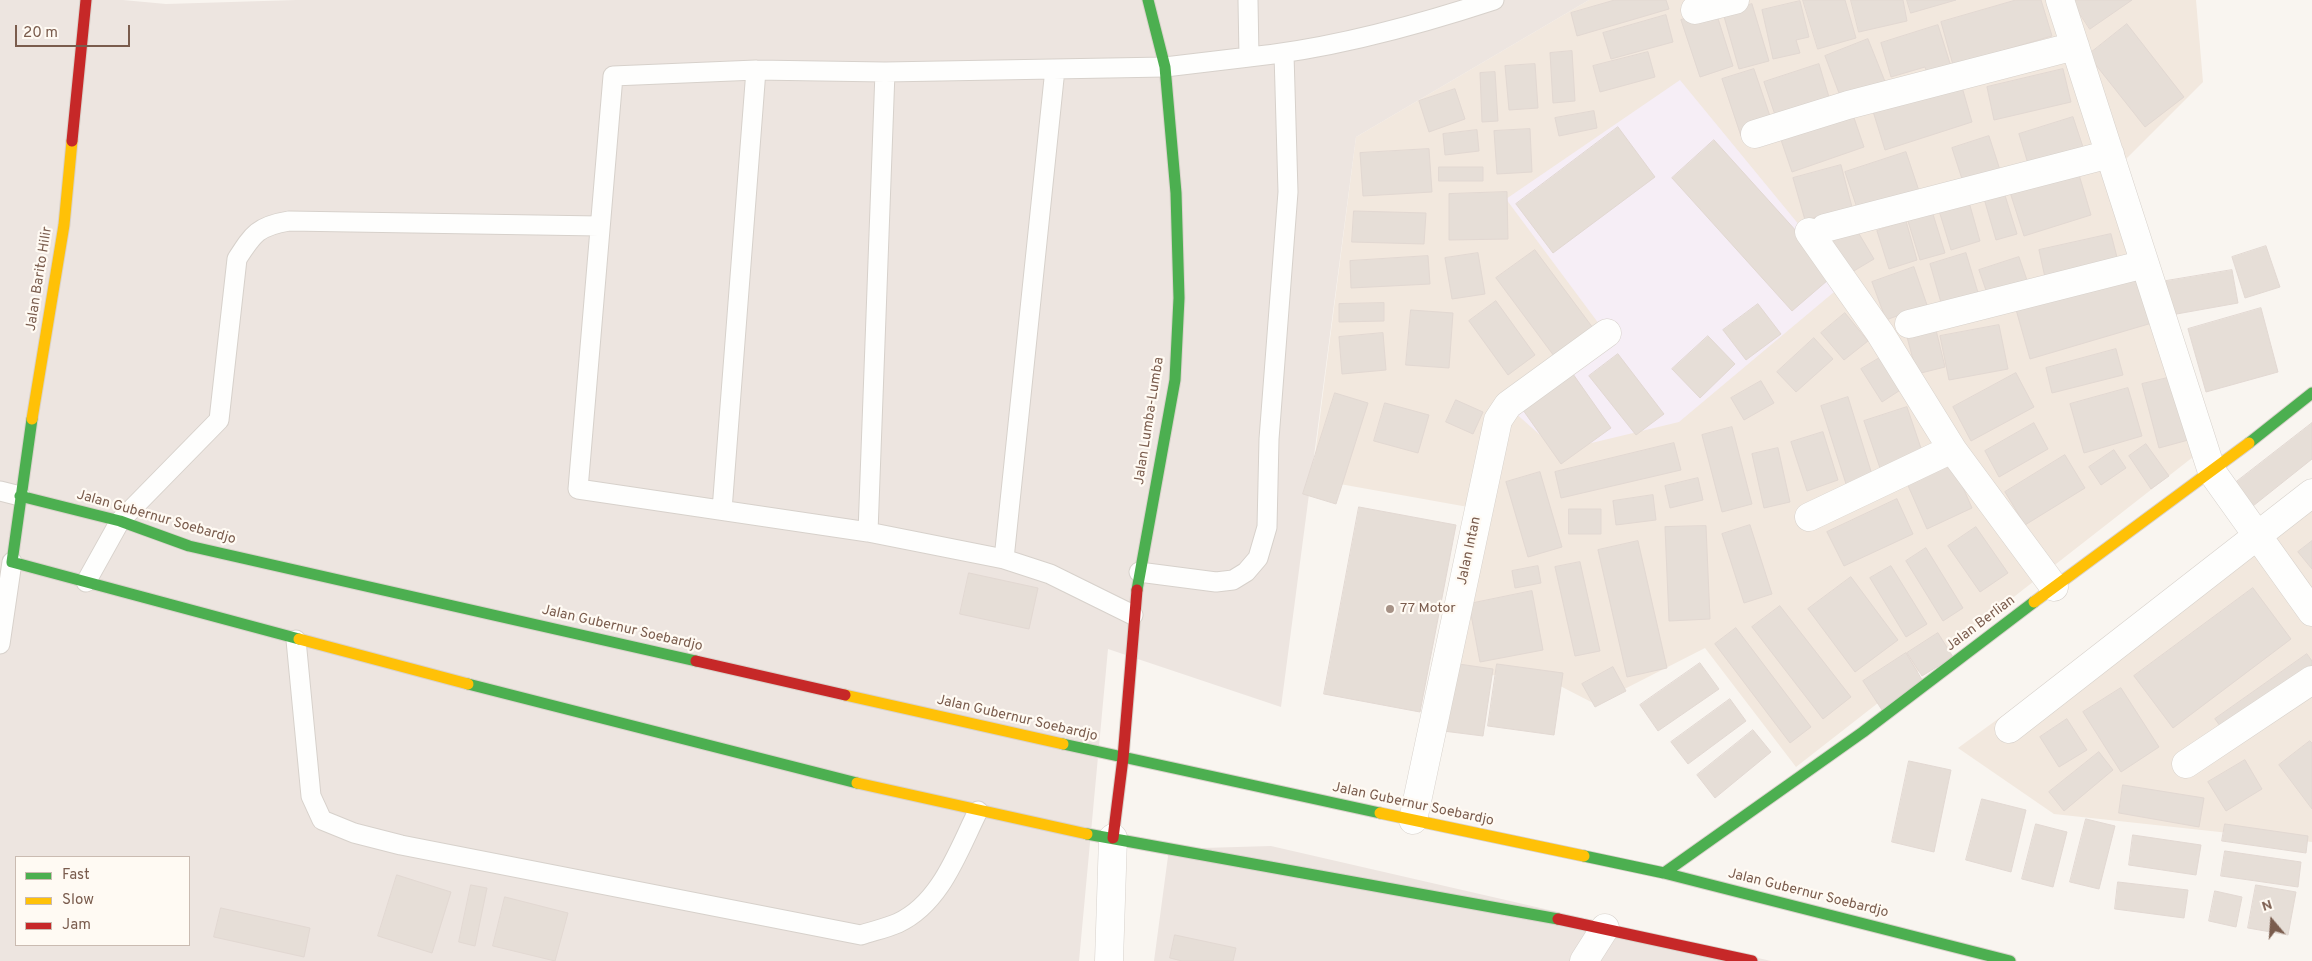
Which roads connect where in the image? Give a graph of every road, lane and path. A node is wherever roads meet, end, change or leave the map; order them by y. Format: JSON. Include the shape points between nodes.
{"nodes":[{"id":1,"x":86,"y":0,"type":"edge"},
{"id":2,"x":1148,"y":0,"type":"edge"},
{"id":3,"x":1248,"y":0,"type":"edge"},
{"id":4,"x":1494,"y":0,"type":"edge"},
{"id":5,"x":1735,"y":0,"type":"edge"},
{"id":6,"x":2060,"y":0,"type":"edge"},
{"id":7,"x":1695,"y":10,"type":"dead end"},
{"id":8,"x":2075,"y":46,"type":"junction"},
{"id":9,"x":1284,"y":54,"type":"junction"},
{"id":10,"x":1249,"y":57,"type":"junction"},
{"id":11,"x":1165,"y":67,"type":"junction"},
{"id":12,"x":1055,"y":69,"type":"junction"},
{"id":13,"x":756,"y":70,"type":"junction"},
{"id":14,"x":885,"y":72,"type":"junction"},
{"id":15,"x":1756,"y":134,"type":"dead end"},
{"id":16,"x":2110,"y":154,"type":"junction"},
{"id":17,"x":599,"y":226,"type":"junction"},
{"id":18,"x":2145,"y":264,"type":"junction"},
{"id":19,"x":1908,"y":324,"type":"dead end"},
{"id":20,"x":1607,"y":333,"type":"dead end"},
{"id":21,"x":2312,"y":393,"type":"edge"},
{"id":22,"x":1952,"y":449,"type":"junction"},
{"id":23,"x":2212,"y":472,"type":"junction"},
{"id":24,"x":0,"y":491,"type":"edge"},
{"id":25,"x":2312,"y":493,"type":"edge"},
{"id":26,"x":20,"y":496,"type":"junction"},
{"id":27,"x":722,"y":510,"type":"junction"},
{"id":28,"x":1809,"y":517,"type":"dead end"},
{"id":29,"x":120,"y":521,"type":"junction"},
{"id":30,"x":868,"y":532,"type":"junction"},
{"id":31,"x":2258,"y":535,"type":"junction"},
{"id":32,"x":1004,"y":559,"type":"junction"},
{"id":33,"x":12,"y":562,"type":"junction"},
{"id":34,"x":1139,"y":572,"type":"junction"},
{"id":35,"x":86,"y":582,"type":"junction"},
{"id":36,"x":2054,"y":587,"type":"junction"},
{"id":37,"x":2312,"y":612,"type":"edge"},
{"id":38,"x":1133,"y":615,"type":"junction"},
{"id":39,"x":296,"y":640,"type":"junction"},
{"id":40,"x":0,"y":644,"type":"edge"},
{"id":41,"x":2312,"y":680,"type":"edge"},
{"id":42,"x":2009,"y":729,"type":"dead end"},
{"id":43,"x":1123,"y":758,"type":"junction"},
{"id":44,"x":2186,"y":764,"type":"dead end"},
{"id":45,"x":978,"y":811,"type":"junction"},
{"id":46,"x":1413,"y":820,"type":"junction"},
{"id":47,"x":1113,"y":838,"type":"junction"},
{"id":48,"x":1664,"y":873,"type":"junction"},
{"id":49,"x":1605,"y":928,"type":"junction"},
{"id":50,"x":1115,"y":959,"type":"edge"},
{"id":51,"x":1584,"y":961,"type":"edge"},
{"id":52,"x":1752,"y":961,"type":"edge"},
{"id":53,"x":2010,"y":961,"type":"edge"}],
"edges":[{"from":1,"to":26,"type":"main road","name":"Jalan Barito Hilir","via":[[64,225]]},
{"from":2,"to":11,"type":"main road","name":"Jalan Lumba-Lumba"},
{"from":3,"to":10,"type":"lane"},
{"from":4,"to":9,"type":"lane","via":[[1429,21]]},
{"from":5,"to":7,"type":"street"},
{"from":6,"to":8,"type":"street"},
{"from":8,"to":15,"type":"street","via":[[1848,105]]},
{"from":8,"to":16,"type":"street"},
{"from":9,"to":10,"type":"lane"},
{"from":9,"to":34,"type":"lane","via":[[1288,192],[1269,439],[1267,526],[1258,558],[1246,572],[1233,580],[1216,582]]},
{"from":10,"to":11,"type":"lane"},
{"from":11,"to":12,"type":"lane"},
{"from":11,"to":34,"type":"main road","name":"Jalan Lumba-Lumba","via":[[1176,194],[1179,298],[1175,380]]},
{"from":12,"to":14,"type":"lane"},
{"from":12,"to":32,"type":"lane"},
{"from":13,"to":14,"type":"lane"},
{"from":13,"to":17,"type":"lane","via":[[613,76]]},
{"from":13,"to":27,"type":"lane"},
{"from":14,"to":30,"type":"lane"},
{"from":16,"to":18,"type":"street"},
{"from":16,"to":22,"type":"street","via":[[1818,230]]},
{"from":17,"to":27,"type":"lane","via":[[578,489]]},
{"from":17,"to":29,"type":"lane","via":[[289,221],[269,224],[251,237],[237,259],[219,420]]},
{"from":18,"to":19,"type":"street"},
{"from":18,"to":23,"type":"street"},
{"from":20,"to":46,"type":"street","name":"Jalan Intan","via":[[1508,406],[1498,420]]},
{"from":21,"to":23,"type":"main road","name":"Jalan Berlian"},
{"from":22,"to":28,"type":"street"},
{"from":22,"to":36,"type":"street"},
{"from":23,"to":31,"type":"street"},
{"from":23,"to":36,"type":"main road","name":"Jalan Berlian"},
{"from":24,"to":26,"type":"lane"},
{"from":25,"to":31,"type":"street"},
{"from":26,"to":29,"type":"main road","name":"Jalan Gubernur Soebardjo"},
{"from":26,"to":33,"type":"main road","name":"Jalan Barito Hilir"},
{"from":27,"to":30,"type":"lane"},
{"from":29,"to":35,"type":"lane"},
{"from":29,"to":43,"type":"main road","name":"Jalan Gubernur Soebardjo","via":[[189,546]]},
{"from":30,"to":32,"type":"lane"},
{"from":31,"to":37,"type":"street"},
{"from":31,"to":42,"type":"street"},
{"from":32,"to":38,"type":"lane","via":[[1050,574]]},
{"from":33,"to":35,"type":"main road"},
{"from":33,"to":40,"type":"lane"},
{"from":34,"to":38,"type":"main road","name":"Jalan Lumba-Lumba"},
{"from":35,"to":39,"type":"main road"},
{"from":36,"to":48,"type":"main road","name":"Jalan Berlian","via":[[1863,732]]},
{"from":38,"to":43,"type":"main road","name":"Jalan Lumba-Lumba"},
{"from":39,"to":45,"type":"main road","via":[[531,702]]},
{"from":39,"to":45,"type":"lane","via":[[311,796],[322,820],[354,833],[400,845],[861,935],[899,923],[928,902],[947,874]]},
{"from":41,"to":44,"type":"street"},
{"from":43,"to":46,"type":"main road","name":"Jalan Gubernur Soebardjo"},
{"from":43,"to":47,"type":"main road","name":"Jalan Lumba-Lumba"},
{"from":45,"to":47,"type":"main road"},
{"from":46,"to":48,"type":"main road","name":"Jalan Gubernur Soebardjo"},
{"from":47,"to":49,"type":"main road"},
{"from":47,"to":50,"type":"street"},
{"from":48,"to":53,"type":"main road","name":"Jalan Gubernur Soebardjo"},
{"from":49,"to":51,"type":"street"},
{"from":49,"to":52,"type":"main road"}]}
